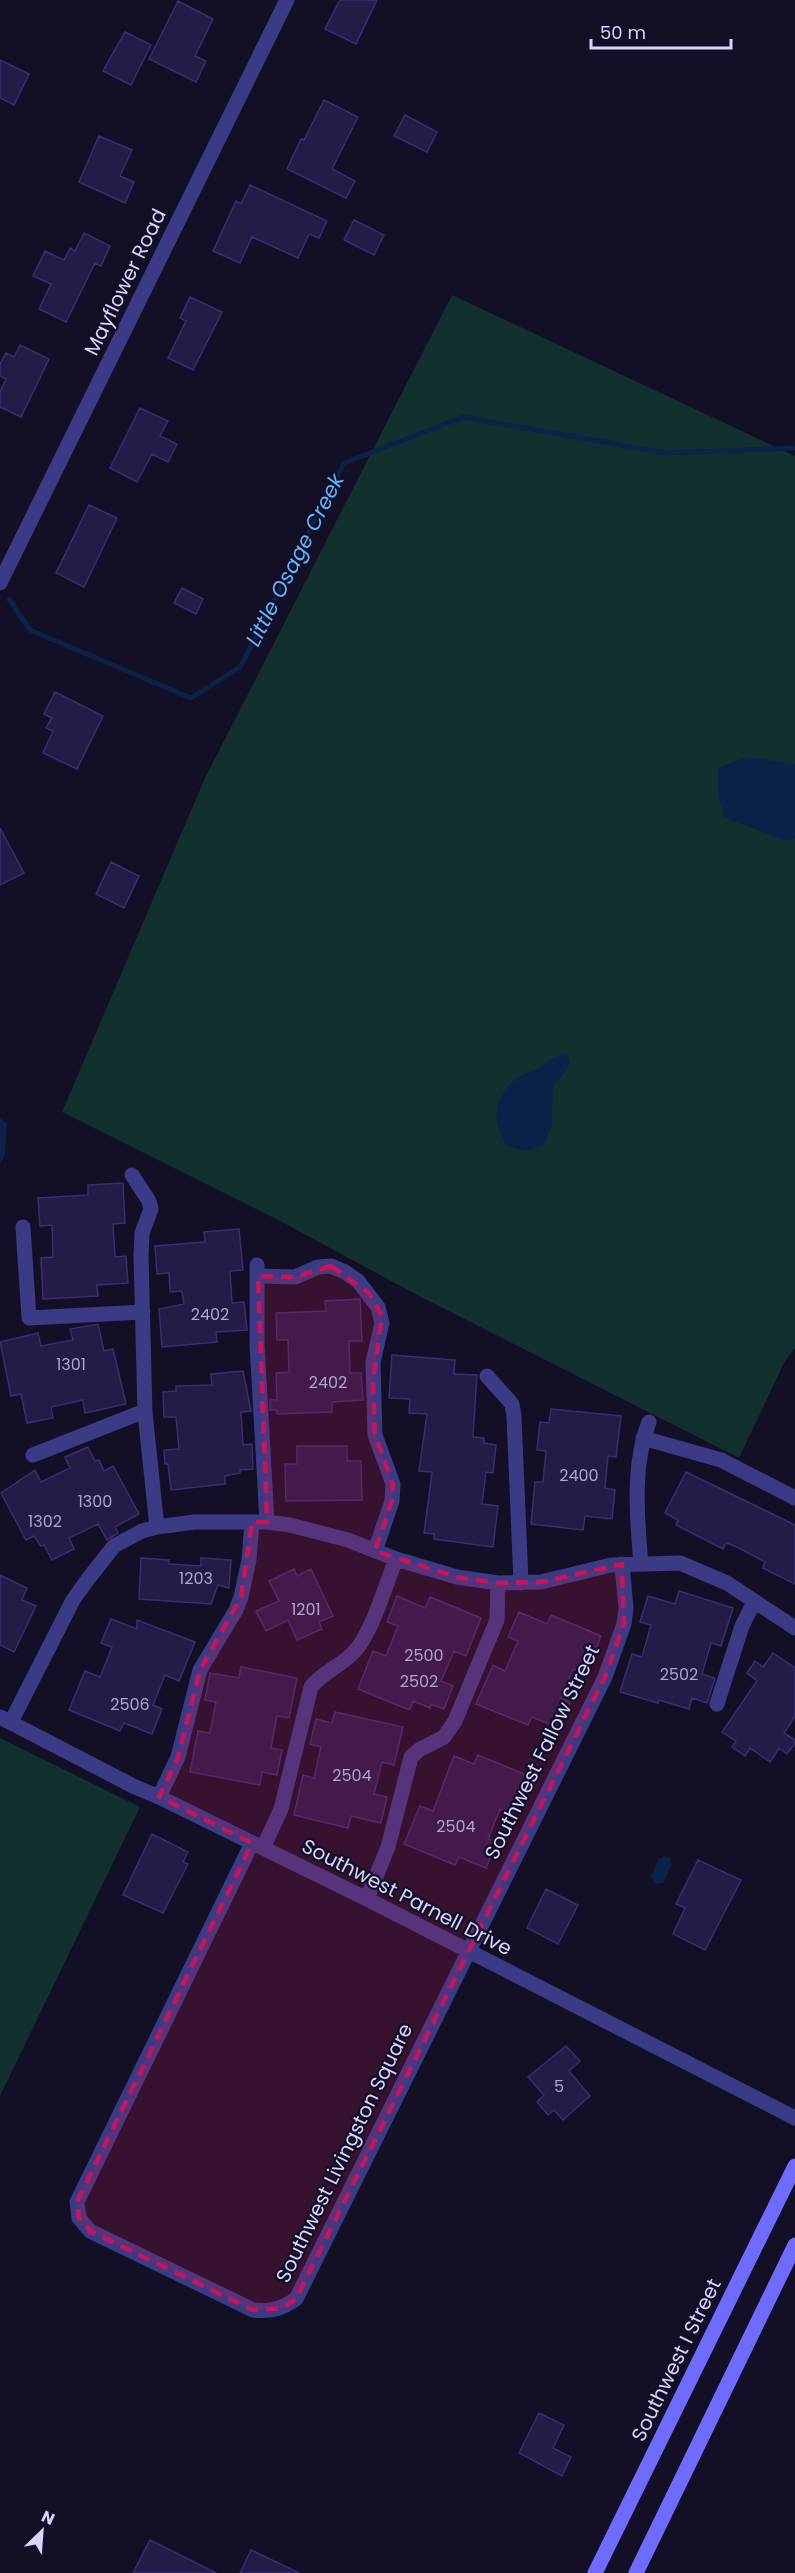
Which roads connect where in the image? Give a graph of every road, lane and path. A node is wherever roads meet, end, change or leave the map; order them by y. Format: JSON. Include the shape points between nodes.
{"nodes":[{"id":1,"x":287,"y":0,"type":"edge"},
{"id":2,"x":0,"y":583,"type":"edge"},
{"id":3,"x":132,"y":1175,"type":"dead end"},
{"id":4,"x":23,"y":1227,"type":"dead end"},
{"id":5,"x":143,"y":1312,"type":"junction"},
{"id":6,"x":487,"y":1376,"type":"dead end"},
{"id":7,"x":145,"y":1413,"type":"junction"},
{"id":8,"x":649,"y":1422,"type":"dead end"},
{"id":9,"x":643,"y":1438,"type":"junction"},
{"id":10,"x":33,"y":1455,"type":"dead end"},
{"id":11,"x":795,"y":1498,"type":"edge"},
{"id":12,"x":260,"y":1522,"type":"junction"},
{"id":13,"x":157,"y":1527,"type":"junction"},
{"id":14,"x":375,"y":1551,"type":"junction"},
{"id":15,"x":396,"y":1559,"type":"junction"},
{"id":16,"x":622,"y":1564,"type":"junction"},
{"id":17,"x":641,"y":1564,"type":"junction"},
{"id":18,"x":498,"y":1583,"type":"junction"},
{"id":19,"x":521,"y":1583,"type":"junction"},
{"id":20,"x":754,"y":1602,"type":"junction"},
{"id":21,"x":795,"y":1628,"type":"edge"},
{"id":22,"x":717,"y":1704,"type":"dead end"},
{"id":23,"x":5,"y":1719,"type":"edge"},
{"id":24,"x":159,"y":1797,"type":"junction"},
{"id":25,"x":257,"y":1845,"type":"junction"},
{"id":26,"x":367,"y":1899,"type":"junction"},
{"id":27,"x":468,"y":1951,"type":"junction"},
{"id":28,"x":795,"y":2118,"type":"edge"},
{"id":29,"x":795,"y":2166,"type":"edge"},
{"id":30,"x":795,"y":2245,"type":"edge"},
{"id":31,"x":595,"y":2573,"type":"edge"},
{"id":32,"x":636,"y":2573,"type":"edge"}],
"edges":[{"from":1,"to":2,"type":"street","name":"Mayflower Road"},
{"from":3,"to":5,"type":"street","via":[[150,1209],[142,1233]]},
{"from":4,"to":5,"type":"street","via":[[29,1318]]},
{"from":5,"to":7,"type":"street"},
{"from":6,"to":19,"type":"street","via":[[512,1404],[514,1416]]},
{"from":7,"to":10,"type":"street"},
{"from":7,"to":13,"type":"street"},
{"from":8,"to":9,"type":"street"},
{"from":9,"to":11,"type":"street","via":[[721,1460]]},
{"from":9,"to":17,"type":"street","via":[[637,1520]]},
{"from":12,"to":13,"type":"street","via":[[195,1522]]},
{"from":12,"to":14,"type":"street","via":[[348,1540]]},
{"from":12,"to":14,"type":"street","via":[[257,1270],[295,1277],[330,1266],[358,1281],[378,1307],[382,1323],[373,1362],[375,1435],[393,1484],[392,1501]]},
{"from":12,"to":24,"type":"street","via":[[241,1597],[200,1670],[180,1751]]},
{"from":13,"to":23,"type":"street","via":[[114,1546],[73,1600]]},
{"from":14,"to":15,"type":"street"},
{"from":15,"to":18,"type":"street","via":[[457,1577]]},
{"from":15,"to":25,"type":"street","name":"Southwest Livingston Square","via":[[357,1650],[311,1686],[280,1809]]},
{"from":16,"to":17,"type":"street"},
{"from":16,"to":19,"type":"street"},
{"from":16,"to":27,"type":"street","name":"Southwest Fallow Street","via":[[626,1608],[617,1648]]},
{"from":17,"to":20,"type":"street","via":[[680,1563],[727,1583]]},
{"from":18,"to":19,"type":"street"},
{"from":18,"to":26,"type":"street","via":[[497,1620],[450,1730],[411,1757],[388,1847]]},
{"from":20,"to":21,"type":"street"},
{"from":20,"to":22,"type":"street","via":[[742,1626]]},
{"from":23,"to":24,"type":"street","name":"Southwest Parnell Drive"},
{"from":24,"to":25,"type":"street","name":"Southwest Parnell Drive"},
{"from":25,"to":26,"type":"street","name":"Southwest Parnell Drive"},
{"from":25,"to":27,"type":"street","name":"Southwest Livingston Square","via":[[84,2183],[77,2202],[79,2218],[90,2231],[253,2310],[268,2312],[296,2299]]},
{"from":26,"to":27,"type":"street","name":"Southwest Parnell Drive"},
{"from":27,"to":28,"type":"street","name":"Southwest Parnell Drive"},
{"from":29,"to":31,"type":"main road","name":"Southwest I Street"},
{"from":30,"to":32,"type":"main road"}]}
